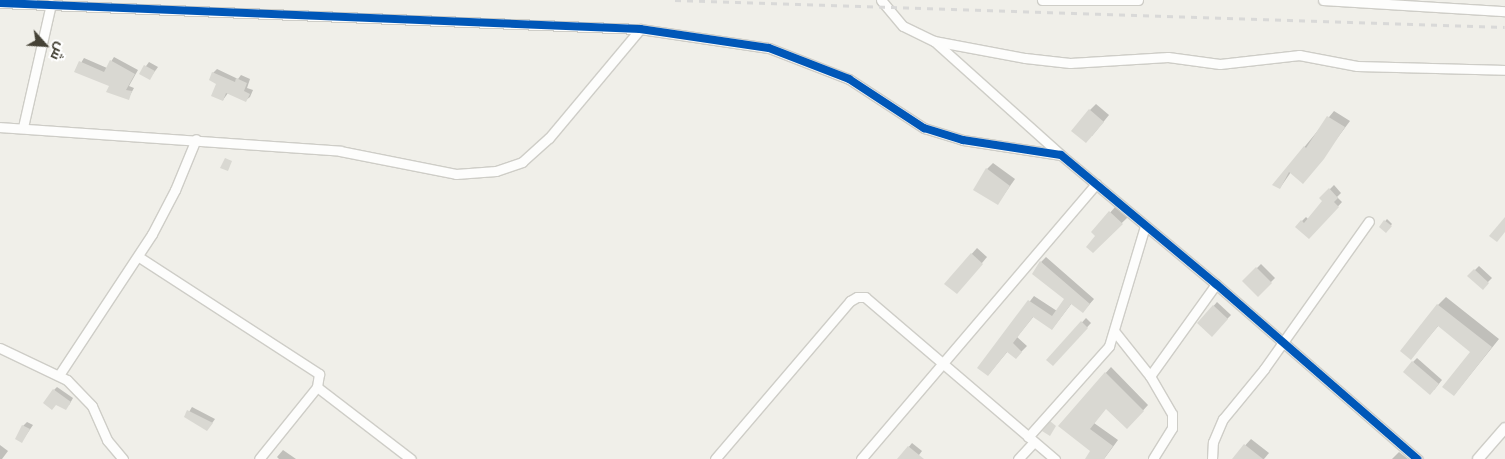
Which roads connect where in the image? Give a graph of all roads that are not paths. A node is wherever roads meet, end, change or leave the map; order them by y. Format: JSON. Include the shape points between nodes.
{"nodes":[{"id":1,"x":881,"y":0,"type":"edge"},
{"id":2,"x":1042,"y":0,"type":"edge"},
{"id":3,"x":1138,"y":0,"type":"edge"},
{"id":4,"x":1323,"y":0,"type":"edge"},
{"id":5,"x":1077,"y":1,"type":"edge"},
{"id":6,"x":0,"y":3,"type":"edge"},
{"id":7,"x":51,"y":4,"type":"junction"},
{"id":8,"x":1505,"y":11,"type":"edge"},
{"id":9,"x":640,"y":29,"type":"junction"},
{"id":10,"x":934,"y":41,"type":"junction"},
{"id":11,"x":1505,"y":70,"type":"edge"},
{"id":12,"x":0,"y":127,"type":"edge"},
{"id":13,"x":23,"y":127,"type":"junction"},
{"id":14,"x":196,"y":139,"type":"junction"},
{"id":15,"x":1061,"y":155,"type":"junction"},
{"id":16,"x":1096,"y":184,"type":"junction"},
{"id":17,"x":1369,"y":221,"type":"dead end"},
{"id":18,"x":1146,"y":226,"type":"junction"},
{"id":19,"x":139,"y":257,"type":"junction"},
{"id":20,"x":1216,"y":284,"type":"junction"},
{"id":21,"x":1115,"y":332,"type":"junction"},
{"id":22,"x":1282,"y":342,"type":"junction"},
{"id":23,"x":0,"y":348,"type":"edge"},
{"id":24,"x":940,"y":363,"type":"junction"},
{"id":25,"x":59,"y":375,"type":"junction"},
{"id":26,"x":1150,"y":376,"type":"junction"},
{"id":27,"x":317,"y":387,"type":"junction"},
{"id":28,"x":1505,"y":428,"type":"edge"},
{"id":29,"x":1505,"y":437,"type":"edge"},
{"id":30,"x":1031,"y":439,"type":"junction"},
{"id":31,"x":123,"y":459,"type":"edge"},
{"id":32,"x":259,"y":459,"type":"edge"},
{"id":33,"x":411,"y":459,"type":"edge"},
{"id":34,"x":715,"y":459,"type":"edge"},
{"id":35,"x":861,"y":459,"type":"edge"},
{"id":36,"x":1018,"y":459,"type":"edge"},
{"id":37,"x":1055,"y":459,"type":"edge"},
{"id":38,"x":1153,"y":459,"type":"edge"},
{"id":39,"x":1212,"y":459,"type":"edge"},
{"id":40,"x":1417,"y":459,"type":"edge"},
{"id":41,"x":1478,"y":459,"type":"edge"},
{"id":42,"x":1484,"y":459,"type":"edge"}],
"edges":[{"from":1,"to":10,"type":"street","via":[[903,26]]},
{"from":2,"to":5,"type":"street"},
{"from":3,"to":5,"type":"street"},
{"from":4,"to":8,"type":"street"},
{"from":6,"to":7,"type":"street"},
{"from":7,"to":9,"type":"street"},
{"from":7,"to":13,"type":"street"},
{"from":9,"to":14,"type":"street","via":[[548,138],[522,162],[496,171],[456,174],[340,151]]},
{"from":9,"to":15,"type":"street","via":[[770,48],[849,79],[924,128],[963,140]]},
{"from":10,"to":11,"type":"street","via":[[1070,63],[1168,57],[1220,64],[1299,55],[1357,66]]},
{"from":10,"to":15,"type":"street"},
{"from":12,"to":13,"type":"street"},
{"from":13,"to":14,"type":"street"},
{"from":14,"to":19,"type":"street","via":[[175,190]]},
{"from":15,"to":16,"type":"street"},
{"from":16,"to":18,"type":"street"},
{"from":16,"to":24,"type":"street"},
{"from":17,"to":22,"type":"street"},
{"from":18,"to":20,"type":"street"},
{"from":18,"to":21,"type":"street"},
{"from":19,"to":25,"type":"street"},
{"from":19,"to":27,"type":"street","via":[[319,374]]},
{"from":20,"to":22,"type":"street"},
{"from":20,"to":26,"type":"street"},
{"from":21,"to":26,"type":"street"},
{"from":21,"to":30,"type":"street","via":[[1096,362]]},
{"from":22,"to":39,"type":"street","via":[[1223,419],[1213,442]]},
{"from":22,"to":40,"type":"street"},
{"from":23,"to":25,"type":"street"},
{"from":24,"to":30,"type":"street"},
{"from":24,"to":34,"type":"street","via":[[865,297],[857,297],[850,301]]},
{"from":24,"to":35,"type":"street"},
{"from":25,"to":31,"type":"street","via":[[92,406],[107,440]]},
{"from":26,"to":38,"type":"street","via":[[1172,414],[1172,428]]},
{"from":27,"to":32,"type":"street"},
{"from":27,"to":33,"type":"street"},
{"from":28,"to":41,"type":"street"},
{"from":29,"to":42,"type":"street"},
{"from":30,"to":36,"type":"street"},
{"from":30,"to":37,"type":"street"}]}
